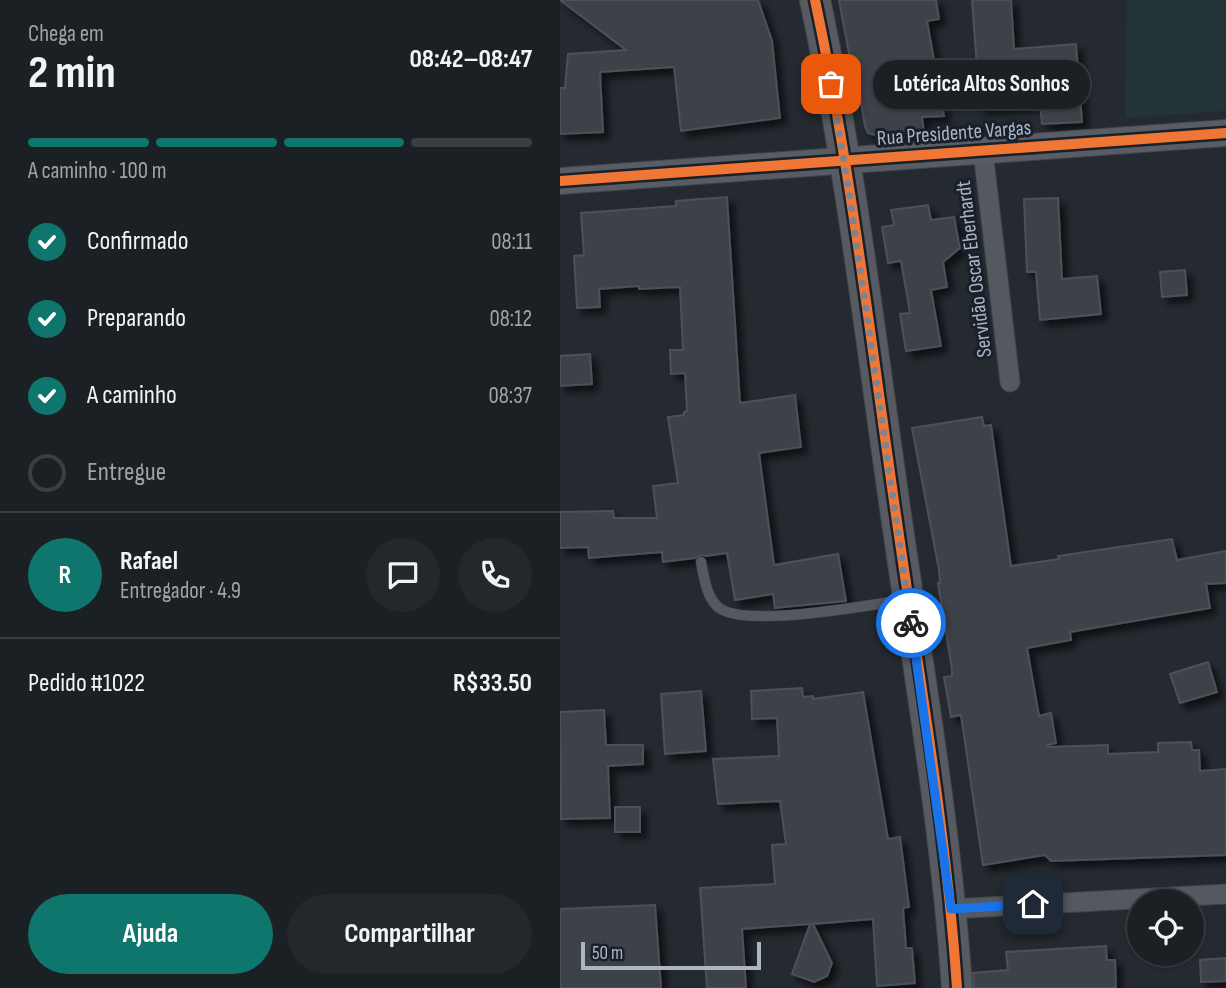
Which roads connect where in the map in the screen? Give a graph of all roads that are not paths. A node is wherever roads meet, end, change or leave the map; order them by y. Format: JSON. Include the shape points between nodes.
{"nodes":[{"id":1,"x":815,"y":0,"type":"edge"},
{"id":2,"x":1226,"y":133,"type":"edge"},
{"id":3,"x":984,"y":151,"type":"junction"},
{"id":4,"x":844,"y":160,"type":"junction"},
{"id":5,"x":560,"y":181,"type":"edge"},
{"id":6,"x":1010,"y":382,"type":"dead end"},
{"id":7,"x":701,"y":562,"type":"dead end"},
{"id":8,"x":908,"y":600,"type":"junction"},
{"id":9,"x":1226,"y":894,"type":"edge"},
{"id":10,"x":951,"y":909,"type":"junction"},
{"id":11,"x":957,"y":988,"type":"edge"}],
"edges":[{"from":1,"to":4,"type":"main road"},
{"from":2,"to":3,"type":"street","name":"Rua Presidente Vargas"},
{"from":3,"to":4,"type":"street","name":"Rua Presidente Vargas"},
{"from":3,"to":6,"type":"street","name":"Servidão Oscar Eberhardt"},
{"from":4,"to":5,"type":"street","name":"Rua Presidente Vargas"},
{"from":4,"to":8,"type":"main road"},
{"from":7,"to":8,"type":"lane","via":[[709,596],[719,608],[733,614],[774,616]]},
{"from":8,"to":10,"type":"main road"},
{"from":9,"to":10,"type":"street"},
{"from":10,"to":11,"type":"main road"}]}
